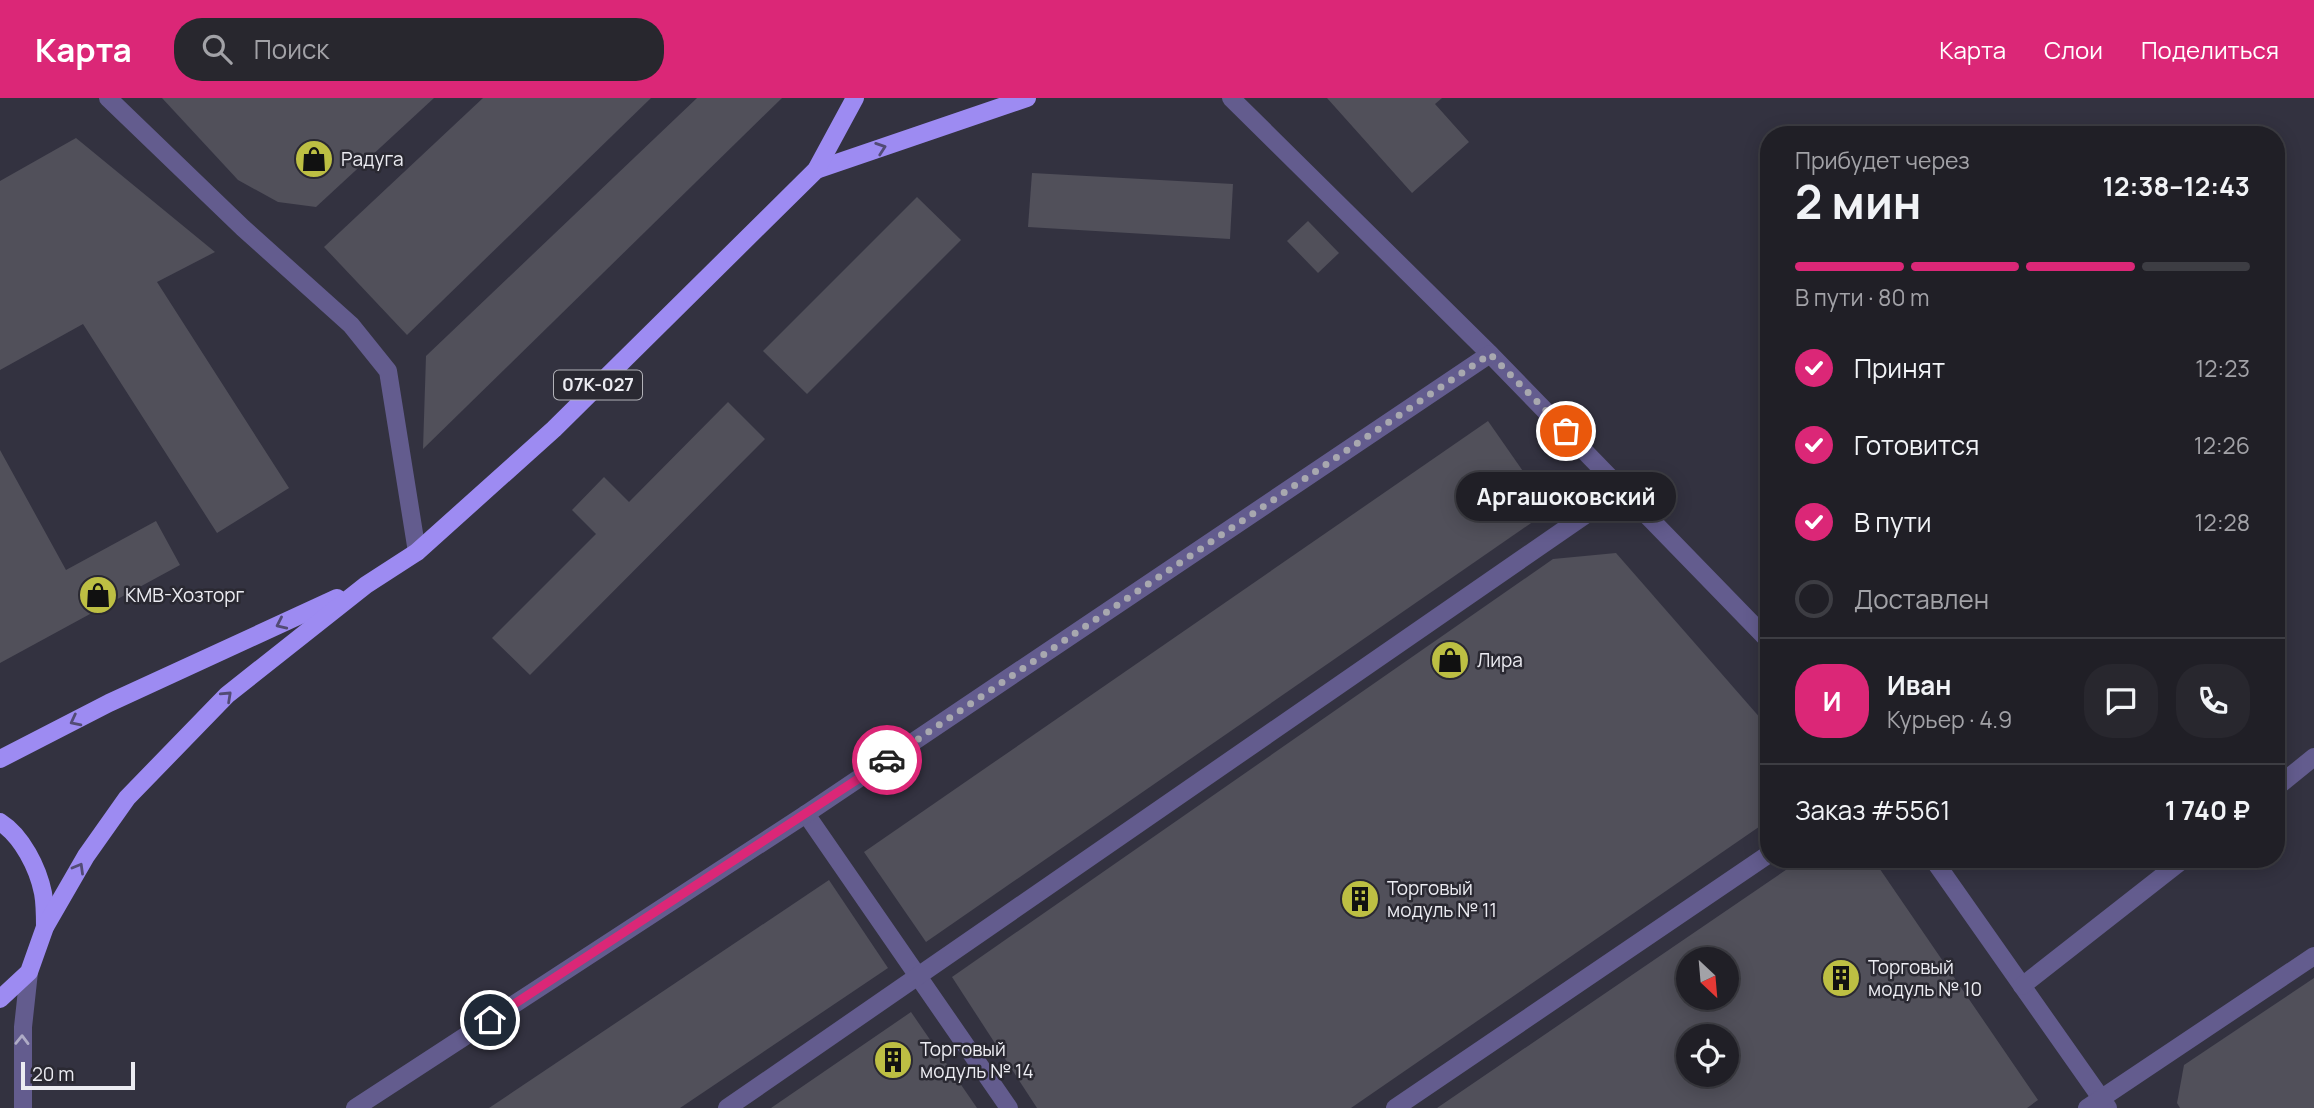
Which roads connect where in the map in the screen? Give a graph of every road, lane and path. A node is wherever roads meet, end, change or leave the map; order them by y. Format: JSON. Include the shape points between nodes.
{"nodes":[{"id":1,"x":107,"y":98,"type":"edge"},
{"id":2,"x":855,"y":98,"type":"edge"},
{"id":3,"x":1027,"y":98,"type":"edge"},
{"id":4,"x":1231,"y":98,"type":"edge"},
{"id":5,"x":816,"y":170,"type":"junction"},
{"id":6,"x":1490,"y":354,"type":"junction"},
{"id":7,"x":1623,"y":489,"type":"junction"},
{"id":8,"x":417,"y":552,"type":"junction"},
{"id":9,"x":366,"y":585,"type":"junction"},
{"id":10,"x":1760,"y":632,"type":"edge"},
{"id":11,"x":2314,"y":757,"type":"edge"},
{"id":12,"x":0,"y":759,"type":"edge"},
{"id":13,"x":2285,"y":781,"type":"edge"},
{"id":14,"x":806,"y":814,"type":"junction"},
{"id":15,"x":0,"y":822,"type":"edge"},
{"id":16,"x":1760,"y":860,"type":"edge"},
{"id":17,"x":1939,"y":868,"type":"edge"},
{"id":18,"x":2173,"y":868,"type":"edge"},
{"id":19,"x":46,"y":927,"type":"junction"},
{"id":20,"x":2314,"y":956,"type":"edge"},
{"id":21,"x":29,"y":972,"type":"junction"},
{"id":22,"x":919,"y":977,"type":"junction"},
{"id":23,"x":2022,"y":986,"type":"junction"},
{"id":24,"x":0,"y":999,"type":"edge"},
{"id":25,"x":2099,"y":1105,"type":"edge"},
{"id":26,"x":23,"y":1108,"type":"edge"},
{"id":27,"x":355,"y":1108,"type":"edge"},
{"id":28,"x":727,"y":1108,"type":"edge"},
{"id":29,"x":1009,"y":1108,"type":"edge"},
{"id":30,"x":1395,"y":1108,"type":"edge"}],
"edges":[{"from":1,"to":8,"type":"lane","via":[[351,325],[388,371]]},
{"from":2,"to":5,"type":"main road","number":"07К-027"},
{"from":5,"to":3,"type":"main road","number":"07К-027","one_way":true},
{"from":4,"to":6,"type":"lane"},
{"from":5,"to":8,"type":"main road","number":"07К-027","via":[[554,429]]},
{"from":6,"to":7,"type":"lane"},
{"from":6,"to":14,"type":"lane"},
{"from":7,"to":10,"type":"lane"},
{"from":7,"to":22,"type":"lane"},
{"from":8,"to":9,"type":"main road","number":"07К-027"},
{"from":9,"to":12,"type":"main road","number":"07К-027","one_way":true,"via":[[109,703]]},
{"from":19,"to":9,"type":"main road","number":"07К-027","one_way":true,"via":[[86,856],[127,798],[227,695]]},
{"from":11,"to":13,"type":"lane"},
{"from":14,"to":22,"type":"lane"},
{"from":14,"to":27,"type":"lane"},
{"from":15,"to":19,"type":"main road","via":[[28,853],[43,892]]},
{"from":16,"to":30,"type":"lane"},
{"from":17,"to":23,"type":"lane"},
{"from":18,"to":23,"type":"lane"},
{"from":19,"to":21,"type":"main road","number":"07К-027"},
{"from":20,"to":25,"type":"lane"},
{"from":21,"to":24,"type":"main road","number":"07К-027"},
{"from":26,"to":21,"type":"lane","one_way":true,"via":[[23,1027]]},
{"from":22,"to":28,"type":"lane"},
{"from":22,"to":29,"type":"lane"},
{"from":23,"to":25,"type":"lane"}]}
